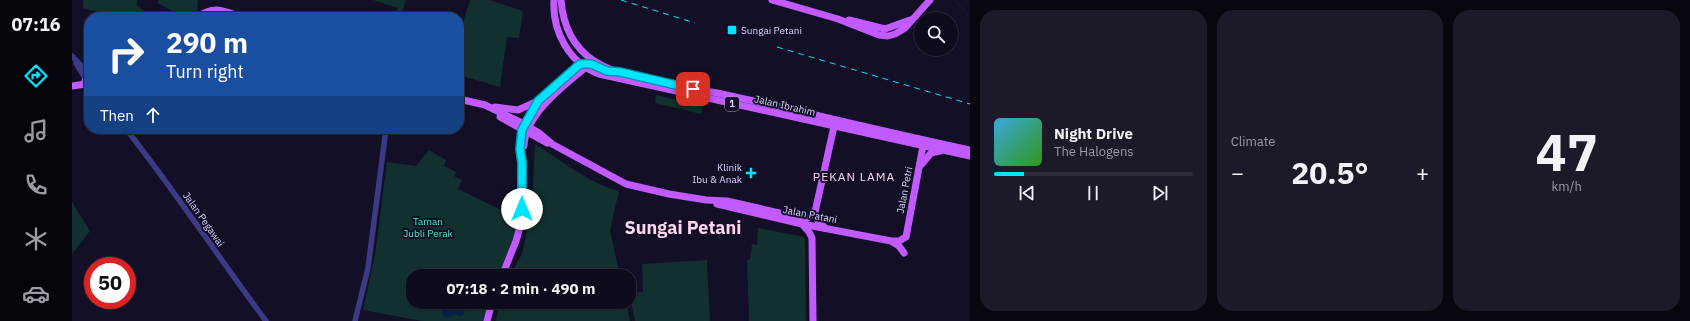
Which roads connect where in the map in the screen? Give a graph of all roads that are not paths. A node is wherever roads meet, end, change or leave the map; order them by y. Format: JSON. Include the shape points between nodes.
{"nodes":[{"id":1,"x":554,"y":0,"type":"edge"},
{"id":2,"x":562,"y":0,"type":"edge"},
{"id":3,"x":772,"y":0,"type":"edge"},
{"id":4,"x":930,"y":0,"type":"edge"},
{"id":5,"x":206,"y":12,"type":"edge"},
{"id":6,"x":225,"y":12,"type":"edge"},
{"id":7,"x":565,"y":23,"type":"junction"},
{"id":8,"x":569,"y":51,"type":"junction"},
{"id":9,"x":73,"y":57,"type":"edge"},
{"id":10,"x":583,"y":65,"type":"junction"},
{"id":11,"x":620,"y":72,"type":"junction"},
{"id":12,"x":84,"y":75,"type":"edge"},
{"id":13,"x":572,"y":76,"type":"junction"},
{"id":14,"x":610,"y":77,"type":"junction"},
{"id":15,"x":84,"y":81,"type":"edge"},
{"id":16,"x":72,"y":85,"type":"edge"},
{"id":17,"x":464,"y":101,"type":"edge"},
{"id":18,"x":538,"y":101,"type":"junction"},
{"id":19,"x":467,"y":102,"type":"junction"},
{"id":20,"x":485,"y":105,"type":"junction"},
{"id":21,"x":835,"y":123,"type":"junction"},
{"id":22,"x":526,"y":128,"type":"junction"},
{"id":23,"x":895,"y":133,"type":"junction"},
{"id":24,"x":130,"y":134,"type":"edge"},
{"id":25,"x":385,"y":134,"type":"edge"},
{"id":26,"x":542,"y":141,"type":"junction"},
{"id":27,"x":552,"y":144,"type":"junction"},
{"id":28,"x":923,"y":146,"type":"junction"},
{"id":29,"x":524,"y":148,"type":"junction"},
{"id":30,"x":945,"y":151,"type":"junction"},
{"id":31,"x":968,"y":153,"type":"edge"},
{"id":32,"x":522,"y":162,"type":"junction"},
{"id":33,"x":919,"y":169,"type":"junction"},
{"id":34,"x":815,"y":212,"type":"junction"},
{"id":35,"x":804,"y":222,"type":"junction"},
{"id":36,"x":825,"y":228,"type":"junction"},
{"id":37,"x":906,"y":237,"type":"junction"},
{"id":38,"x":812,"y":238,"type":"junction"},
{"id":39,"x":891,"y":241,"type":"junction"},
{"id":40,"x":505,"y":269,"type":"edge"},
{"id":41,"x":490,"y":309,"type":"edge"},
{"id":42,"x":266,"y":321,"type":"edge"},
{"id":43,"x":355,"y":321,"type":"edge"},
{"id":44,"x":487,"y":321,"type":"edge"},
{"id":45,"x":813,"y":321,"type":"edge"}],
"edges":[{"from":1,"to":8,"type":"main road","name":"Jalan Ibrahim","number":"1","via":[[557,28],[561,40]]},
{"from":2,"to":7,"type":"main road","name":"Jalan Ibrahim","number":"1"},
{"from":3,"to":4,"type":"main road","via":[[838,19],[886,29],[910,20]]},
{"from":5,"to":6,"type":"main road"},
{"from":7,"to":10,"type":"main road","via":[[567,36]]},
{"from":7,"to":11,"type":"main road","name":"Jalan Ibrahim","number":"1","via":[[573,39],[588,56],[603,66]]},
{"from":8,"to":10,"type":"main road","name":"Jalan Ibrahim","number":"1"},
{"from":8,"to":13,"type":"main road","via":[[573,62]]},
{"from":9,"to":12,"type":"street"},
{"from":10,"to":11,"type":"main road","via":[[591,64],[607,71]]},
{"from":10,"to":13,"type":"main road"},
{"from":10,"to":14,"type":"main road","name":"Jalan Ibrahim","number":"1"},
{"from":11,"to":21,"type":"main road","name":"Jalan Ibrahim","number":"1"},
{"from":13,"to":14,"type":"main road"},
{"from":13,"to":18,"type":"main road"},
{"from":13,"to":22,"type":"main road","via":[[548,100]]},
{"from":14,"to":21,"type":"main road","name":"Jalan Ibrahim","number":"1"},
{"from":15,"to":16,"type":"main road"},
{"from":17,"to":19,"type":"main road"},
{"from":18,"to":20,"type":"main road","via":[[518,110]]},
{"from":18,"to":22,"type":"main road"},
{"from":19,"to":20,"type":"main road"},
{"from":19,"to":22,"type":"main road"},
{"from":20,"to":22,"type":"main road"},
{"from":21,"to":23,"type":"main road","name":"Jalan Ibrahim","number":"1"},
{"from":21,"to":28,"type":"main road","name":"Jalan Ibrahim","number":"1"},
{"from":21,"to":34,"type":"main road"},
{"from":22,"to":26,"type":"main road","name":"Jalan Patani"},
{"from":22,"to":27,"type":"main road","name":"Jalan Patani"},
{"from":22,"to":29,"type":"main road"},
{"from":22,"to":32,"type":"main road","via":[[520,149]]},
{"from":23,"to":28,"type":"main road","via":[[920,142]]},
{"from":23,"to":31,"type":"main road","name":"Jalan Ibrahim","number":"1"},
{"from":24,"to":42,"type":"street","name":"Jalan Pegawai"},
{"from":25,"to":43,"type":"street","via":[[368,268]]},
{"from":26,"to":27,"type":"main road","name":"Jalan Patani"},
{"from":26,"to":29,"type":"main road","via":[[530,141]]},
{"from":27,"to":35,"type":"main road","name":"Jalan Patani","via":[[626,184]]},
{"from":28,"to":30,"type":"main road","name":"Jalan Ibrahim","number":"1"},
{"from":28,"to":33,"type":"main road","name":"Jalan Petri"},
{"from":29,"to":32,"type":"main road"},
{"from":30,"to":31,"type":"main road","name":"Jalan Ibrahim","number":"1"},
{"from":30,"to":33,"type":"main road","via":[[931,153]]},
{"from":32,"to":40,"type":"main road","via":[[521,223]]},
{"from":33,"to":37,"type":"main road","name":"Jalan Petri"},
{"from":34,"to":35,"type":"main road"},
{"from":34,"to":36,"type":"main road","via":[[818,221]]},
{"from":35,"to":36,"type":"main road","name":"Jalan Patani"},
{"from":35,"to":38,"type":"main road"},
{"from":36,"to":38,"type":"main road","via":[[817,231]]},
{"from":36,"to":39,"type":"main road","name":"Jalan Patani"},
{"from":37,"to":39,"type":"main road","via":[[900,241]]},
{"from":37,"to":39,"type":"main road","name":"Jalan Petri","via":[[904,253]]},
{"from":38,"to":45,"type":"main road"},
{"from":41,"to":44,"type":"main road"}]}
